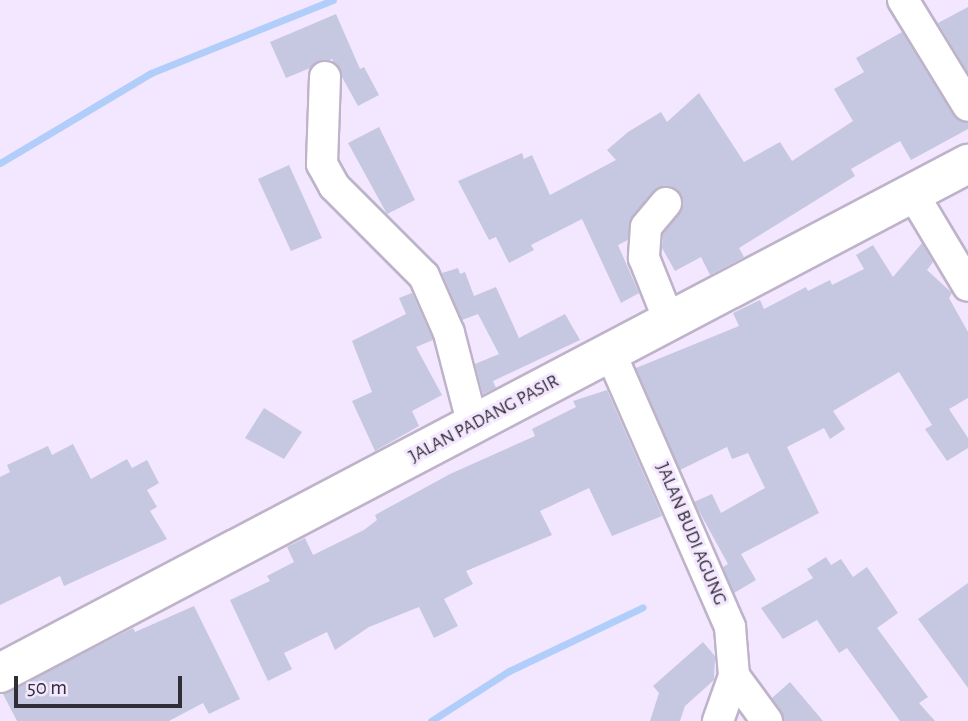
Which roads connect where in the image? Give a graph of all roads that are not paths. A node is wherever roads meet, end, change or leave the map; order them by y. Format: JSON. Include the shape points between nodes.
{"nodes":[{"id":1,"x":903,"y":0,"type":"edge"},
{"id":2,"x":325,"y":77,"type":"dead end"},
{"id":3,"x":968,"y":106,"type":"edge"},
{"id":4,"x":968,"y":164,"type":"edge"},
{"id":5,"x":913,"y":194,"type":"junction"},
{"id":6,"x":666,"y":203,"type":"dead end"},
{"id":7,"x":968,"y":286,"type":"edge"},
{"id":8,"x":670,"y":323,"type":"junction"},
{"id":9,"x":610,"y":352,"type":"junction"},
{"id":10,"x":473,"y":426,"type":"junction"},
{"id":11,"x":0,"y":673,"type":"edge"},
{"id":12,"x":734,"y":676,"type":"junction"},
{"id":13,"x":719,"y":721,"type":"edge"},
{"id":14,"x":767,"y":721,"type":"edge"}],
"edges":[{"from":1,"to":3,"type":"street"},
{"from":2,"to":10,"type":"street","via":[[322,164],[334,186],[424,276],[449,333]]},
{"from":4,"to":5,"type":"highway","name":"JALAN PADANG PASIR"},
{"from":5,"to":7,"type":"street"},
{"from":5,"to":8,"type":"highway","name":"JALAN PADANG PASIR"},
{"from":6,"to":8,"type":"street","via":[[646,228],[644,258]]},
{"from":8,"to":9,"type":"highway","name":"JALAN PADANG PASIR"},
{"from":9,"to":10,"type":"highway","name":"JALAN PADANG PASIR"},
{"from":9,"to":12,"type":"street","name":"JALAN BUDI AGUNG","via":[[730,627]]},
{"from":10,"to":11,"type":"highway","name":"JALAN PADANG PASIR"},
{"from":12,"to":13,"type":"street","name":"JALAN BUDI AGUNG"},
{"from":12,"to":14,"type":"street"}]}
